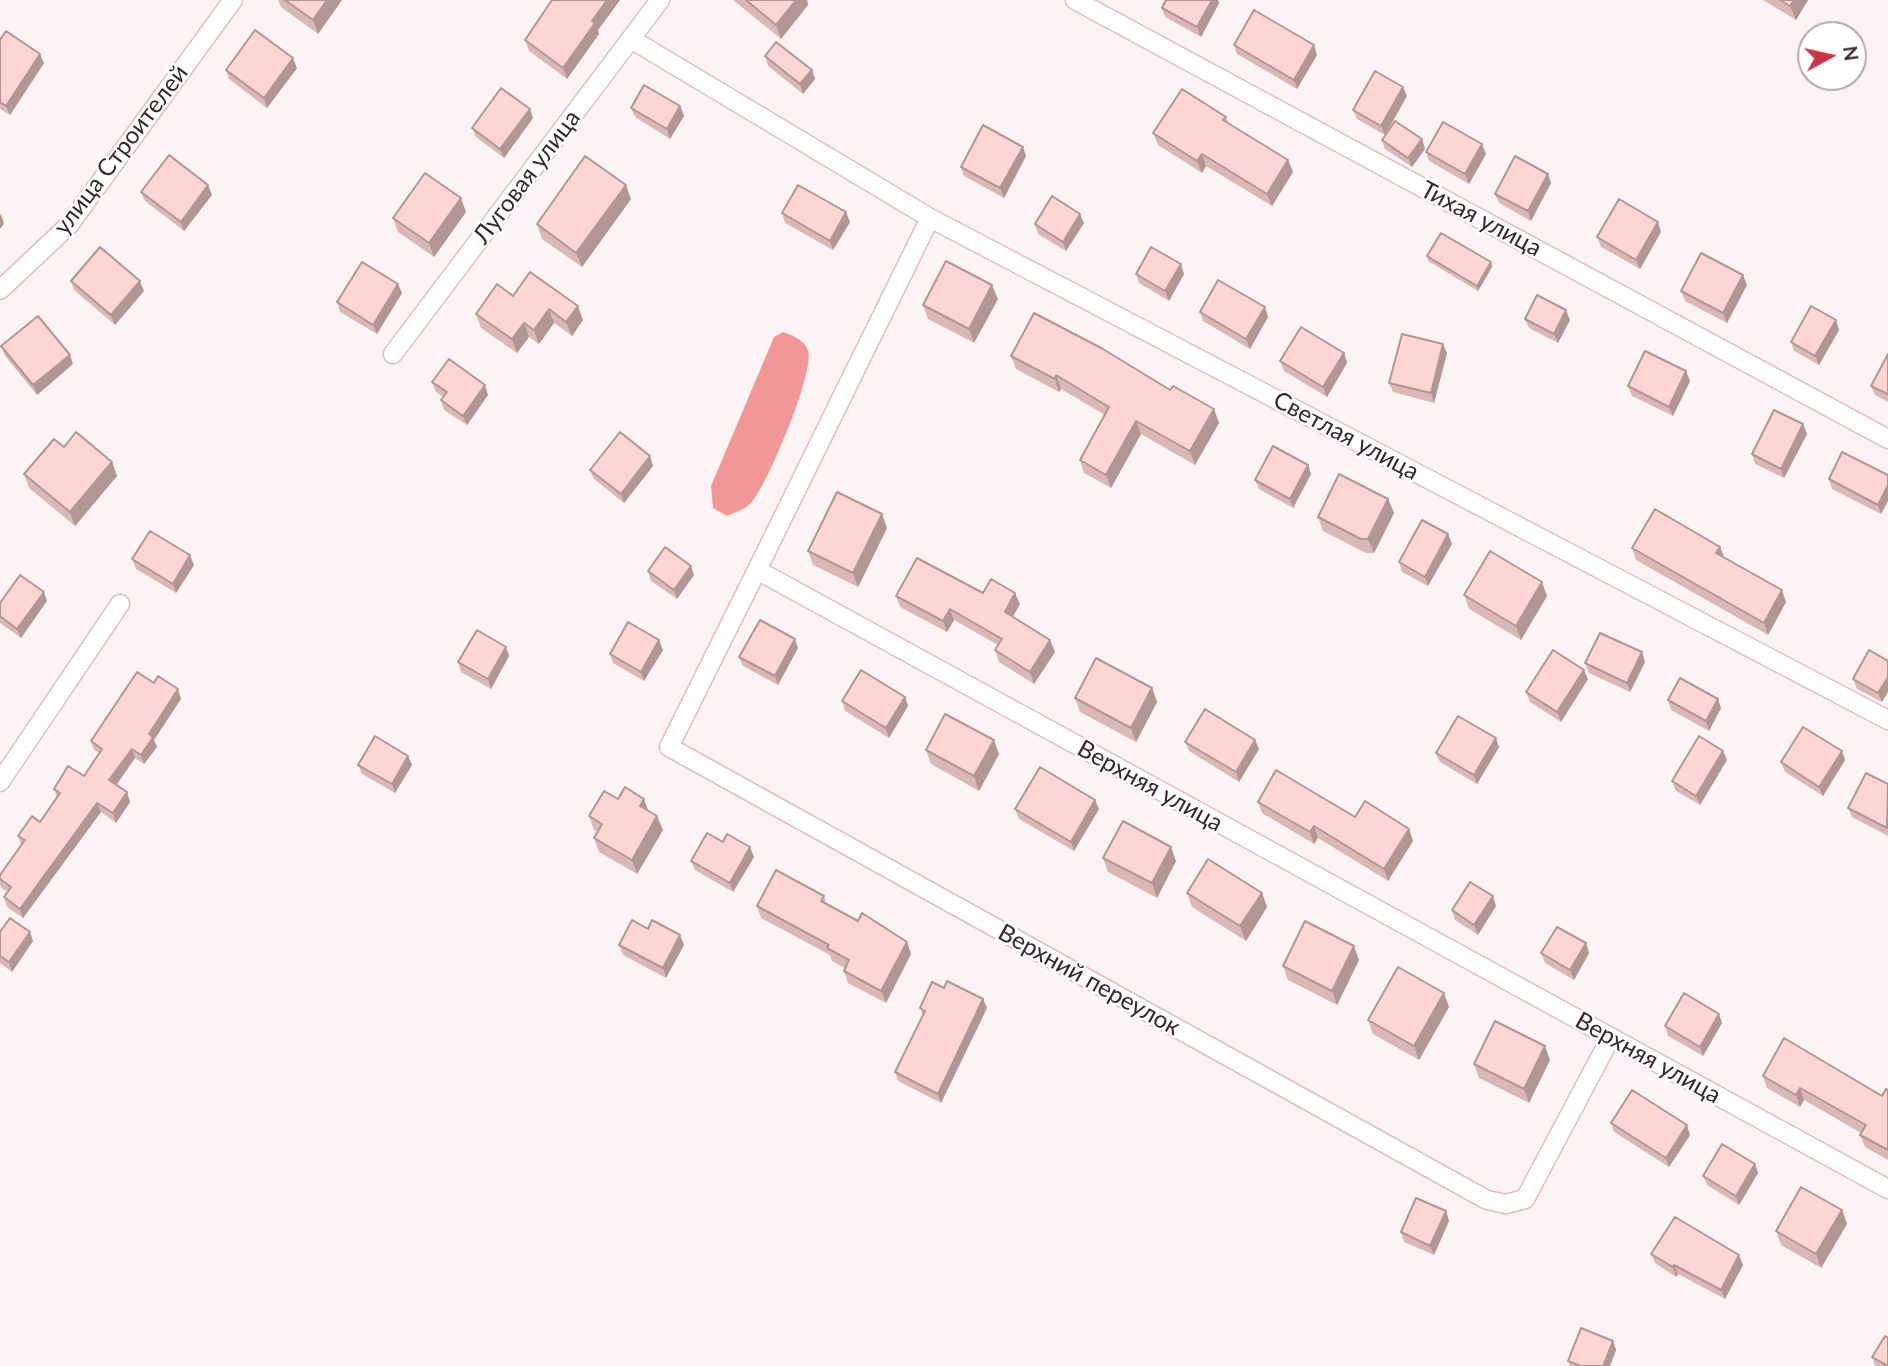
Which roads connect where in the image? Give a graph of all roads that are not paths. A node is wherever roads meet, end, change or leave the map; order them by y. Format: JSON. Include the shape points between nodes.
{"nodes":[{"id":1,"x":233,"y":0,"type":"edge"},
{"id":2,"x":660,"y":0,"type":"edge"},
{"id":3,"x":1074,"y":0,"type":"edge"},
{"id":4,"x":631,"y":39,"type":"junction"},
{"id":5,"x":930,"y":218,"type":"junction"},
{"id":6,"x":0,"y":290,"type":"edge"},
{"id":7,"x":393,"y":354,"type":"dead end"},
{"id":8,"x":1888,"y":439,"type":"edge"},
{"id":9,"x":757,"y":570,"type":"junction"},
{"id":10,"x":120,"y":604,"type":"dead end"},
{"id":11,"x":1888,"y":720,"type":"edge"},
{"id":12,"x":0,"y":782,"type":"edge"},
{"id":13,"x":1611,"y":1037,"type":"junction"},
{"id":14,"x":1888,"y":1189,"type":"edge"}],
"edges":[{"from":1,"to":6,"type":"street","name":"улица Строителей","via":[[69,225]]},
{"from":2,"to":4,"type":"street","name":"Луговая улица"},
{"from":3,"to":8,"type":"street","name":"Тихая улица"},
{"from":4,"to":5,"type":"street","name":"Светлая улица"},
{"from":4,"to":7,"type":"street","name":"Луговая улица"},
{"from":5,"to":9,"type":"street"},
{"from":5,"to":11,"type":"street","name":"Светлая улица"},
{"from":9,"to":13,"type":"street","name":"Верхняя улица"},
{"from":9,"to":13,"type":"street","name":"Верхний переулок","via":[[669,747],[1475,1193],[1506,1204],[1525,1199]]},
{"from":10,"to":12,"type":"street"},
{"from":13,"to":14,"type":"street","name":"Верхняя улица"}]}
